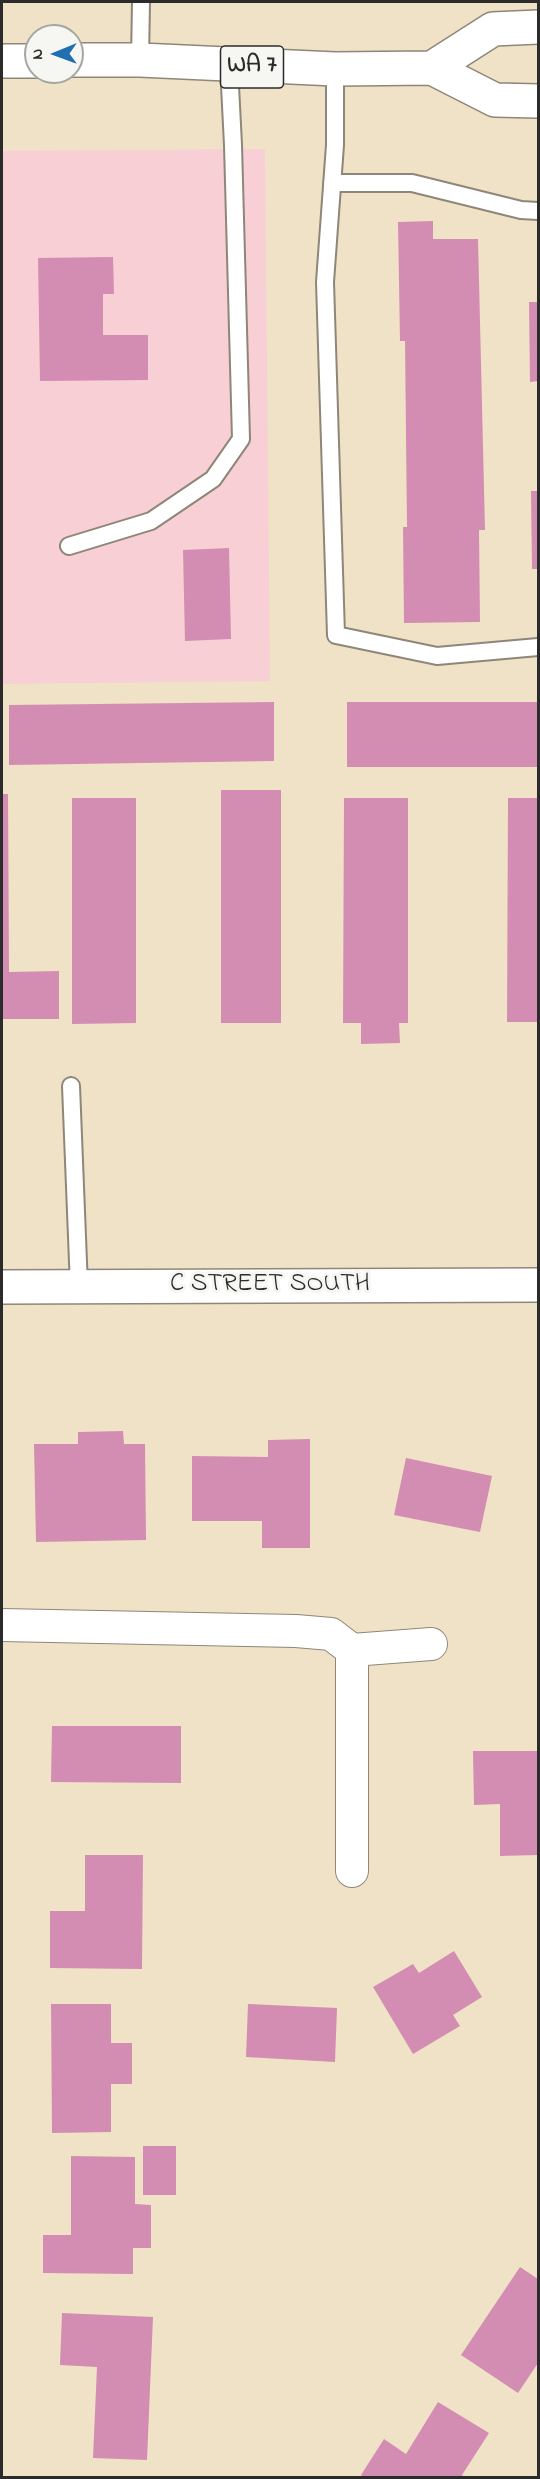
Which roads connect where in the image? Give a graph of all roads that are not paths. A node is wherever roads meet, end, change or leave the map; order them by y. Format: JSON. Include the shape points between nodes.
{"nodes":[{"id":1,"x":141,"y":2,"type":"edge"},
{"id":2,"x":538,"y":27,"type":"edge"},
{"id":3,"x":84,"y":60,"type":"edge"},
{"id":4,"x":140,"y":60,"type":"junction"},
{"id":5,"x":2,"y":61,"type":"edge"},
{"id":6,"x":24,"y":61,"type":"edge"},
{"id":7,"x":229,"y":66,"type":"junction"},
{"id":8,"x":432,"y":68,"type":"junction"},
{"id":9,"x":335,"y":69,"type":"junction"},
{"id":10,"x":538,"y":101,"type":"edge"},
{"id":11,"x":332,"y":183,"type":"junction"},
{"id":12,"x":538,"y":211,"type":"edge"},
{"id":13,"x":69,"y":546,"type":"dead end"},
{"id":14,"x":538,"y":647,"type":"edge"},
{"id":15,"x":71,"y":1086,"type":"dead end"},
{"id":16,"x":538,"y":1285,"type":"edge"},
{"id":17,"x":2,"y":1287,"type":"edge"},
{"id":18,"x":79,"y":1287,"type":"junction"},
{"id":19,"x":2,"y":1625,"type":"edge"},
{"id":20,"x":431,"y":1644,"type":"dead end"},
{"id":21,"x":352,"y":1650,"type":"junction"},
{"id":22,"x":352,"y":1871,"type":"dead end"}],
"edges":[{"from":1,"to":4,"type":"lane"},
{"from":2,"to":8,"type":"main road","via":[[493,29]]},
{"from":3,"to":4,"type":"main road","number":"WA 7"},
{"from":4,"to":7,"type":"main road","number":"WA 7"},
{"from":5,"to":6,"type":"main road"},
{"from":7,"to":9,"type":"main road","number":"WA 7"},
{"from":7,"to":13,"type":"lane","via":[[241,439],[213,479],[151,520]]},
{"from":8,"to":9,"type":"main road","number":"WA 7"},
{"from":8,"to":10,"type":"main road","number":"WA 7","via":[[495,100]]},
{"from":9,"to":11,"type":"lane"},
{"from":11,"to":12,"type":"lane","via":[[412,183]]},
{"from":11,"to":14,"type":"lane","via":[[324,282],[336,635],[437,656]]},
{"from":15,"to":18,"type":"lane"},
{"from":16,"to":18,"type":"main road","name":"C STREET SOUTH"},
{"from":17,"to":18,"type":"main road","name":"C STREET SOUTH"},
{"from":19,"to":21,"type":"street","via":[[296,1631],[331,1634]]},
{"from":20,"to":21,"type":"street"},
{"from":21,"to":22,"type":"street"}]}
